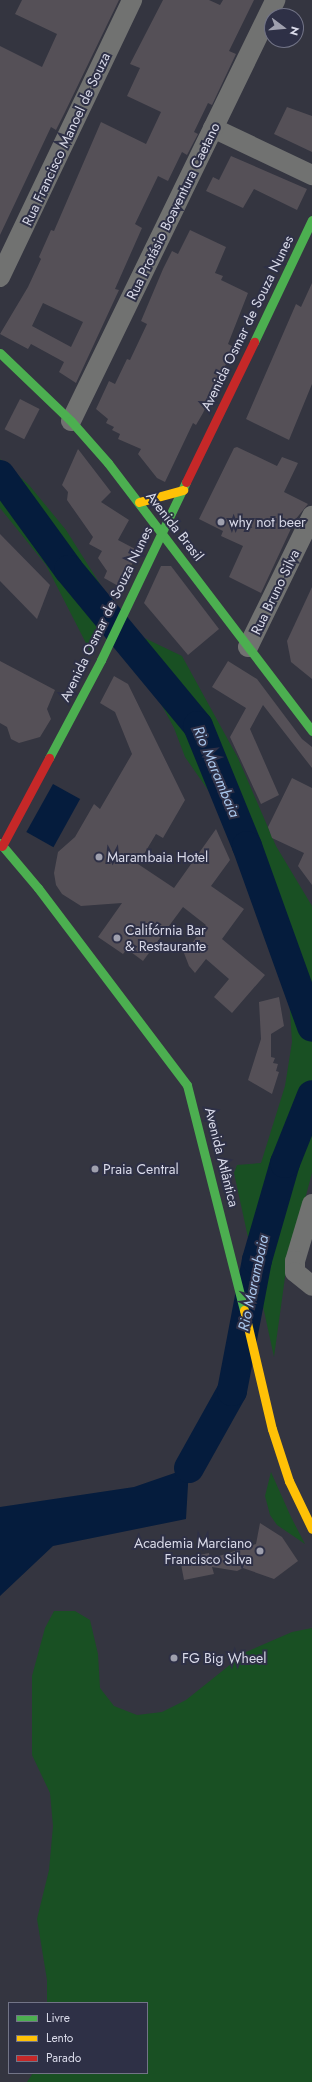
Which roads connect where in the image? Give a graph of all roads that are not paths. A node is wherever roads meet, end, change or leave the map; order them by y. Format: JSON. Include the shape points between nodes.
{"nodes":[{"id":1,"x":132,"y":0,"type":"edge"},
{"id":2,"x":275,"y":0,"type":"edge"},
{"id":3,"x":213,"y":128,"type":"junction"},
{"id":4,"x":312,"y":175,"type":"edge"},
{"id":5,"x":312,"y":220,"type":"edge"},
{"id":6,"x":0,"y":278,"type":"edge"},
{"id":7,"x":0,"y":353,"type":"edge"},
{"id":8,"x":72,"y":421,"type":"junction"},
{"id":9,"x":182,"y":490,"type":"junction"},
{"id":10,"x":139,"y":502,"type":"junction"},
{"id":11,"x":312,"y":516,"type":"edge"},
{"id":12,"x":162,"y":532,"type":"junction"},
{"id":13,"x":248,"y":647,"type":"junction"},
{"id":14,"x":312,"y":731,"type":"edge"},
{"id":15,"x":1,"y":845,"type":"edge"},
{"id":16,"x":312,"y":1204,"type":"edge"},
{"id":17,"x":312,"y":1286,"type":"edge"},
{"id":18,"x":312,"y":1529,"type":"edge"}],
"edges":[{"from":1,"to":6,"type":"street","name":"Rua Francisco Manoel de Souza"},
{"from":2,"to":3,"type":"street","name":"Rua Protásio Boaventura Caetano"},
{"from":3,"to":4,"type":"street"},
{"from":3,"to":8,"type":"street","name":"Rua Protásio Boaventura Caetano"},
{"from":5,"to":9,"type":"main road","name":"Avenida Osmar de Souza Nunes"},
{"from":7,"to":8,"type":"main road","name":"Avenida Brasil"},
{"from":8,"to":10,"type":"main road","name":"Avenida Brasil"},
{"from":9,"to":10,"type":"main road"},
{"from":9,"to":12,"type":"main road","name":"Avenida Osmar de Souza Nunes"},
{"from":10,"to":12,"type":"main road","name":"Avenida Brasil"},
{"from":11,"to":13,"type":"street","name":"Rua Bruno Silva"},
{"from":12,"to":13,"type":"main road","name":"Avenida Brasil"},
{"from":12,"to":15,"type":"main road","name":"Avenida Osmar de Souza Nunes","via":[[101,660]]},
{"from":13,"to":14,"type":"main road","name":"Avenida Brasil"},
{"from":15,"to":18,"type":"main road","name":"Avenida Atlântica","via":[[38,888],[184,1080],[193,1101],[272,1429],[289,1481]]},
{"from":16,"to":17,"type":"street","via":[[294,1260],[295,1272]]}]}
